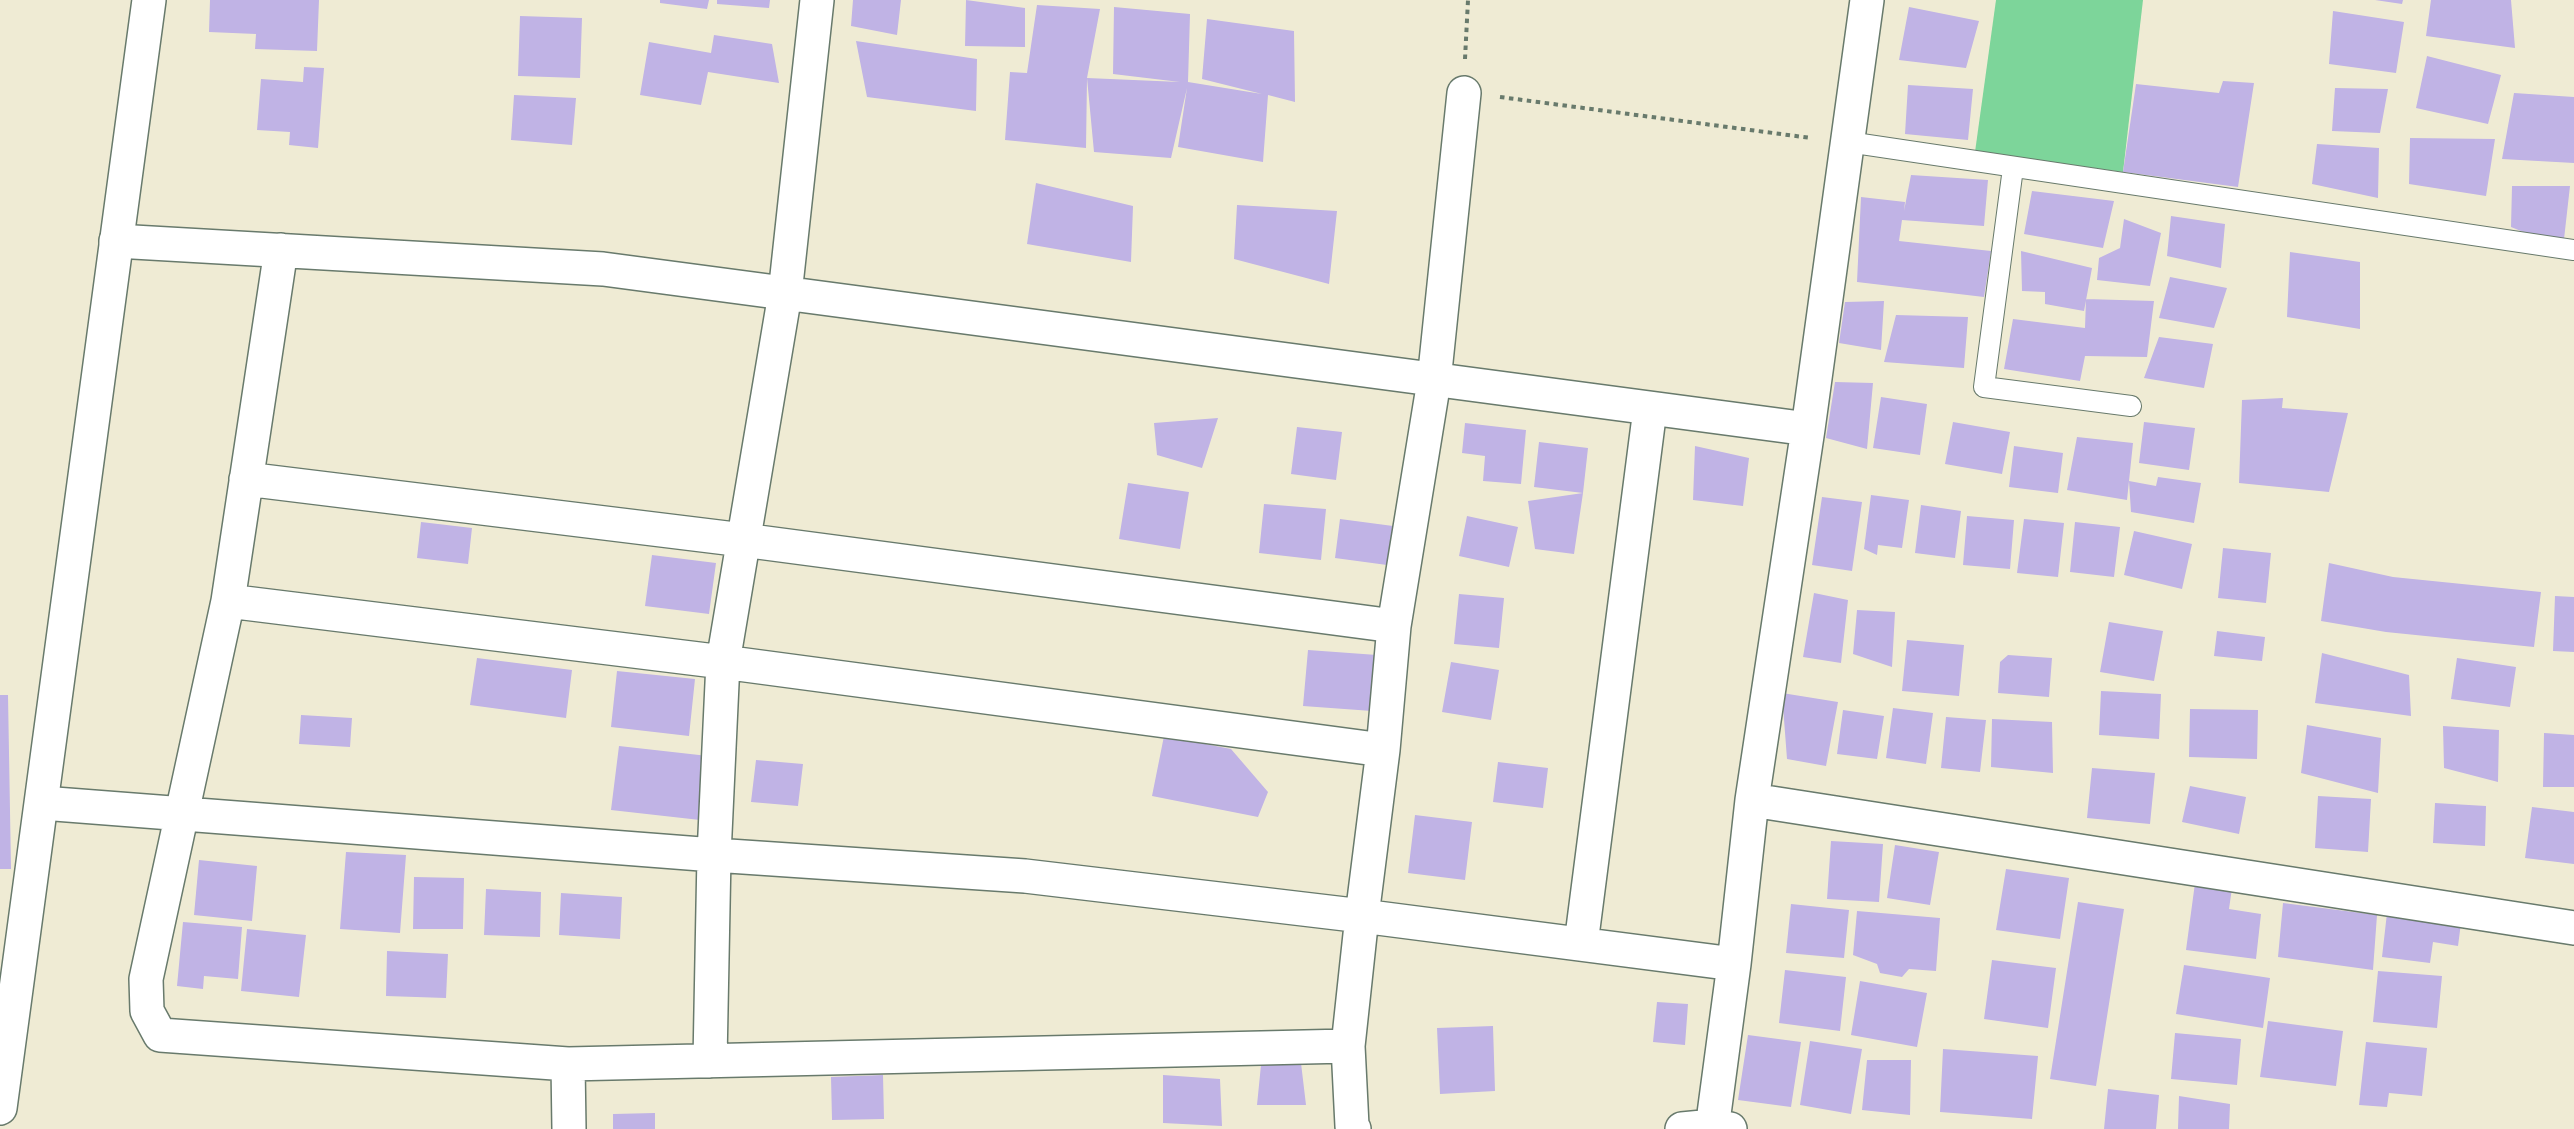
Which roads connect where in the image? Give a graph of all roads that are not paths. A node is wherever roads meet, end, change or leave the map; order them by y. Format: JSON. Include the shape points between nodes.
{"nodes":[{"id":1,"x":149,"y":0,"type":"edge"},
{"id":2,"x":817,"y":0,"type":"edge"},
{"id":3,"x":1867,"y":0,"type":"edge"},
{"id":4,"x":1464,"y":93,"type":"road end"},
{"id":5,"x":1848,"y":142,"type":"junction"},
{"id":6,"x":2013,"y":168,"type":"junction"},
{"id":7,"x":116,"y":241,"type":"junction"},
{"id":8,"x":281,"y":250,"type":"junction"},
{"id":9,"x":2574,"y":250,"type":"edge"},
{"id":10,"x":785,"y":294,"type":"junction"},
{"id":11,"x":1434,"y":381,"type":"junction"},
{"id":12,"x":2131,"y":406,"type":"dead end"},
{"id":13,"x":1650,"y":409,"type":"junction"},
{"id":14,"x":1808,"y":429,"type":"junction"},
{"id":15,"x":246,"y":479,"type":"junction"},
{"id":16,"x":743,"y":540,"type":"junction"},
{"id":17,"x":228,"y":601,"type":"junction"},
{"id":18,"x":1394,"y":626,"type":"junction"},
{"id":19,"x":723,"y":662,"type":"junction"},
{"id":20,"x":1383,"y":750,"type":"junction"},
{"id":21,"x":1752,"y":800,"type":"junction"},
{"id":22,"x":42,"y":803,"type":"junction"},
{"id":23,"x":180,"y":814,"type":"junction"},
{"id":24,"x":714,"y":855,"type":"junction"},
{"id":25,"x":1362,"y":916,"type":"junction"},
{"id":26,"x":2574,"y":927,"type":"edge"},
{"id":27,"x":1581,"y":944,"type":"junction"},
{"id":28,"x":1734,"y":964,"type":"junction"},
{"id":29,"x":1348,"y":1046,"type":"junction"},
{"id":30,"x":710,"y":1061,"type":"junction"},
{"id":31,"x":568,"y":1064,"type":"junction"},
{"id":32,"x":0,"y":1108,"type":"edge"},
{"id":33,"x":1709,"y":1128,"type":"edge"},
{"id":34,"x":569,"y":1129,"type":"edge"},
{"id":35,"x":1354,"y":1129,"type":"edge"}],
"edges":[{"from":1,"to":7,"type":"street"},
{"from":2,"to":10,"type":"street"},
{"from":3,"to":5,"type":"street"},
{"from":4,"to":11,"type":"street"},
{"from":5,"to":6,"type":"lane"},
{"from":5,"to":14,"type":"street"},
{"from":6,"to":9,"type":"lane"},
{"from":6,"to":12,"type":"lane","via":[[1984,387]]},
{"from":7,"to":8,"type":"street"},
{"from":7,"to":22,"type":"street"},
{"from":8,"to":10,"type":"street","via":[[603,269]]},
{"from":8,"to":15,"type":"street"},
{"from":10,"to":11,"type":"street"},
{"from":10,"to":16,"type":"street"},
{"from":11,"to":13,"type":"street"},
{"from":11,"to":18,"type":"street"},
{"from":13,"to":14,"type":"street"},
{"from":13,"to":27,"type":"street"},
{"from":14,"to":21,"type":"street"},
{"from":15,"to":16,"type":"street"},
{"from":15,"to":17,"type":"street"},
{"from":16,"to":18,"type":"street"},
{"from":16,"to":19,"type":"street"},
{"from":17,"to":19,"type":"street"},
{"from":17,"to":23,"type":"street"},
{"from":18,"to":20,"type":"street"},
{"from":19,"to":20,"type":"street"},
{"from":19,"to":24,"type":"street"},
{"from":20,"to":25,"type":"street"},
{"from":21,"to":26,"type":"street"},
{"from":21,"to":28,"type":"street"},
{"from":22,"to":23,"type":"street"},
{"from":22,"to":32,"type":"street"},
{"from":23,"to":24,"type":"street"},
{"from":23,"to":31,"type":"street","via":[[146,979],[147,1011],[160,1035]]},
{"from":24,"to":25,"type":"street","via":[[1025,876]]},
{"from":24,"to":30,"type":"street"},
{"from":25,"to":27,"type":"street"},
{"from":25,"to":29,"type":"street"},
{"from":27,"to":28,"type":"street"},
{"from":28,"to":33,"type":"street"},
{"from":29,"to":30,"type":"street"},
{"from":29,"to":35,"type":"street"},
{"from":30,"to":31,"type":"street"},
{"from":31,"to":34,"type":"street"}]}
